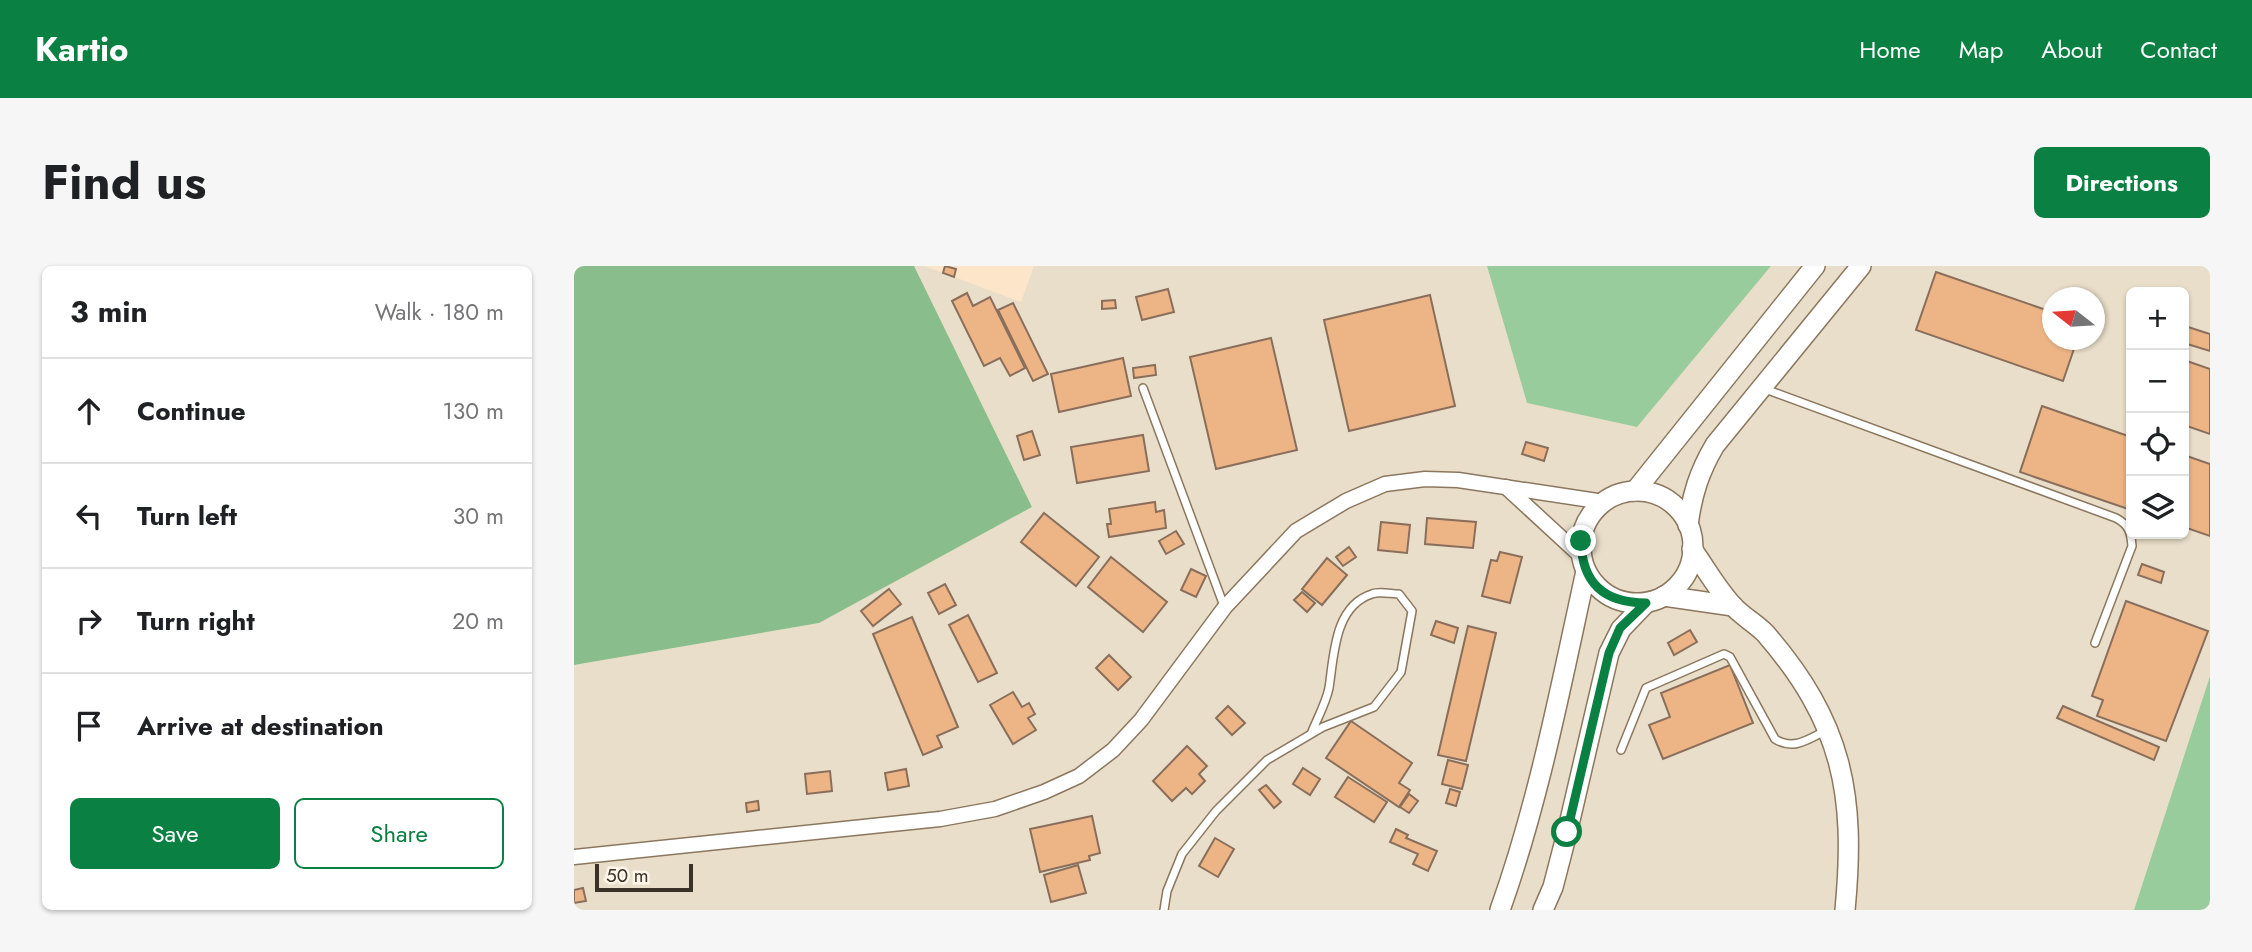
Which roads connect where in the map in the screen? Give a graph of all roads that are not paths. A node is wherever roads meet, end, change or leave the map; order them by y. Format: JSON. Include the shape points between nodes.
{"nodes":[{"id":1,"x":1815,"y":266,"type":"edge"},
{"id":2,"x":1861,"y":266,"type":"edge"},
{"id":3,"x":1143,"y":388,"type":"dead end"},
{"id":4,"x":1762,"y":388,"type":"junction"},
{"id":5,"x":1505,"y":486,"type":"junction"},
{"id":6,"x":1635,"y":491,"type":"junction"},
{"id":7,"x":1604,"y":502,"type":"junction"},
{"id":8,"x":1688,"y":525,"type":"junction"},
{"id":9,"x":1692,"y":549,"type":"junction"},
{"id":10,"x":1584,"y":564,"type":"junction"},
{"id":11,"x":1655,"y":599,"type":"junction"},
{"id":12,"x":1733,"y":606,"type":"junction"},
{"id":13,"x":1225,"y":607,"type":"junction"},
{"id":14,"x":2095,"y":643,"type":"dead end"},
{"id":15,"x":1828,"y":730,"type":"junction"},
{"id":16,"x":1311,"y":734,"type":"junction"},
{"id":17,"x":1621,"y":750,"type":"dead end"},
{"id":18,"x":574,"y":857,"type":"edge"},
{"id":19,"x":1164,"y":910,"type":"edge"},
{"id":20,"x":1500,"y":910,"type":"edge"},
{"id":21,"x":1543,"y":910,"type":"edge"},
{"id":22,"x":1845,"y":910,"type":"edge"}],
"edges":[{"from":1,"to":6,"type":"street"},
{"from":2,"to":4,"type":"street"},
{"from":3,"to":13,"type":"lane"},
{"from":4,"to":8,"type":"street","via":[[1701,468]]},
{"from":4,"to":14,"type":"lane","via":[[2126,523],[2132,546]]},
{"from":5,"to":7,"type":"street"},
{"from":5,"to":10,"type":"street"},
{"from":5,"to":13,"type":"street","via":[[1458,480],[1385,484],[1296,531]]},
{"from":6,"to":7,"type":"street"},
{"from":6,"to":8,"type":"street","via":[[1667,500]]},
{"from":7,"to":10,"type":"street","via":[[1585,527],[1581,541]]},
{"from":8,"to":9,"type":"street"},
{"from":9,"to":11,"type":"street","via":[[1689,568],[1679,584]]},
{"from":9,"to":12,"type":"street"},
{"from":10,"to":11,"type":"street","via":[[1596,586],[1610,597],[1627,603]]},
{"from":10,"to":20,"type":"street","via":[[1556,708]]},
{"from":11,"to":12,"type":"street"},
{"from":11,"to":21,"type":"street","via":[[1620,628],[1609,653],[1553,887]]},
{"from":12,"to":15,"type":"street","via":[[1786,660]]},
{"from":13,"to":18,"type":"street","via":[[1141,720],[1113,750],[1079,776],[1044,792],[995,809],[940,819]]},
{"from":15,"to":17,"type":"lane","via":[[1792,746],[1775,739],[1730,657],[1724,654],[1646,688]]},
{"from":15,"to":22,"type":"street","via":[[1844,782],[1850,828]]},
{"from":16,"to":16,"type":"lane","via":[[1374,707],[1401,672],[1412,611],[1399,594],[1373,593],[1354,605],[1339,628],[1328,691]]},
{"from":16,"to":19,"type":"lane","via":[[1267,760],[1216,811],[1182,854]]}]}
